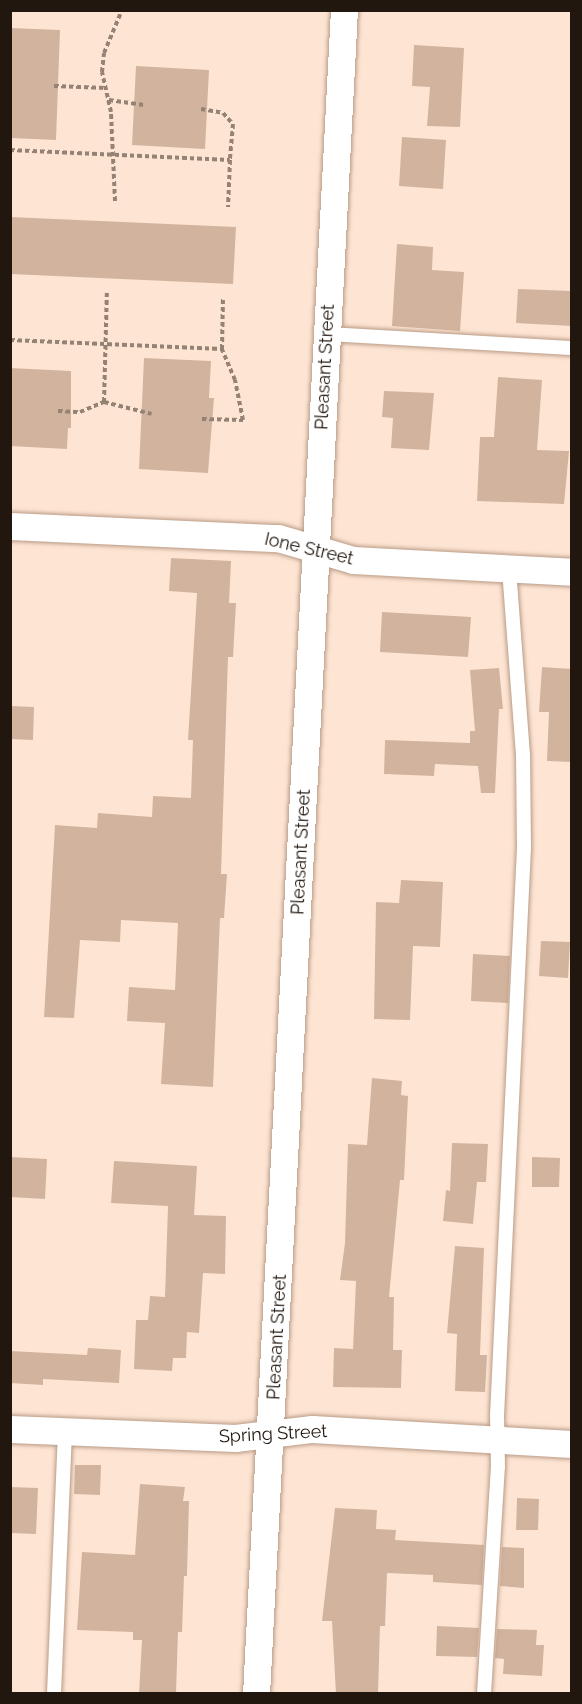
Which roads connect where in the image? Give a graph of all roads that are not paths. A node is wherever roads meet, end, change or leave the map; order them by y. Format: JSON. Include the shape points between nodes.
{"nodes":[{"id":1,"x":344,"y":10,"type":"edge"},
{"id":2,"x":326,"y":334,"type":"junction"},
{"id":3,"x":572,"y":348,"type":"edge"},
{"id":4,"x":10,"y":526,"type":"edge"},
{"id":5,"x":317,"y":548,"type":"junction"},
{"id":6,"x":509,"y":569,"type":"junction"},
{"id":7,"x":572,"y":572,"type":"edge"},
{"id":8,"x":10,"y":1429,"type":"edge"},
{"id":9,"x":65,"y":1431,"type":"junction"},
{"id":10,"x":272,"y":1434,"type":"junction"},
{"id":11,"x":498,"y":1441,"type":"junction"},
{"id":12,"x":572,"y":1444,"type":"edge"},
{"id":13,"x":54,"y":1694,"type":"edge"},
{"id":14,"x":256,"y":1694,"type":"edge"},
{"id":15,"x":484,"y":1694,"type":"edge"}],
"edges":[{"from":1,"to":2,"type":"street","name":"Pleasant Street"},
{"from":2,"to":3,"type":"lane"},
{"from":2,"to":5,"type":"street","name":"Pleasant Street"},
{"from":4,"to":5,"type":"street","name":"Ione Street","via":[[278,538]]},
{"from":5,"to":6,"type":"street","name":"Ione Street","via":[[353,561]]},
{"from":5,"to":10,"type":"street","name":"Pleasant Street"},
{"from":6,"to":7,"type":"street","name":"Ione Street"},
{"from":6,"to":11,"type":"lane","via":[[523,755],[524,848]]},
{"from":8,"to":9,"type":"street","name":"Spring Street"},
{"from":9,"to":10,"type":"street","name":"Spring Street","via":[[235,1438]]},
{"from":9,"to":13,"type":"lane"},
{"from":10,"to":11,"type":"street","name":"Spring Street","via":[[312,1429]]},
{"from":10,"to":14,"type":"street","name":"Pleasant Street"},
{"from":11,"to":12,"type":"street","name":"Spring Street"},
{"from":11,"to":15,"type":"lane"}]}
